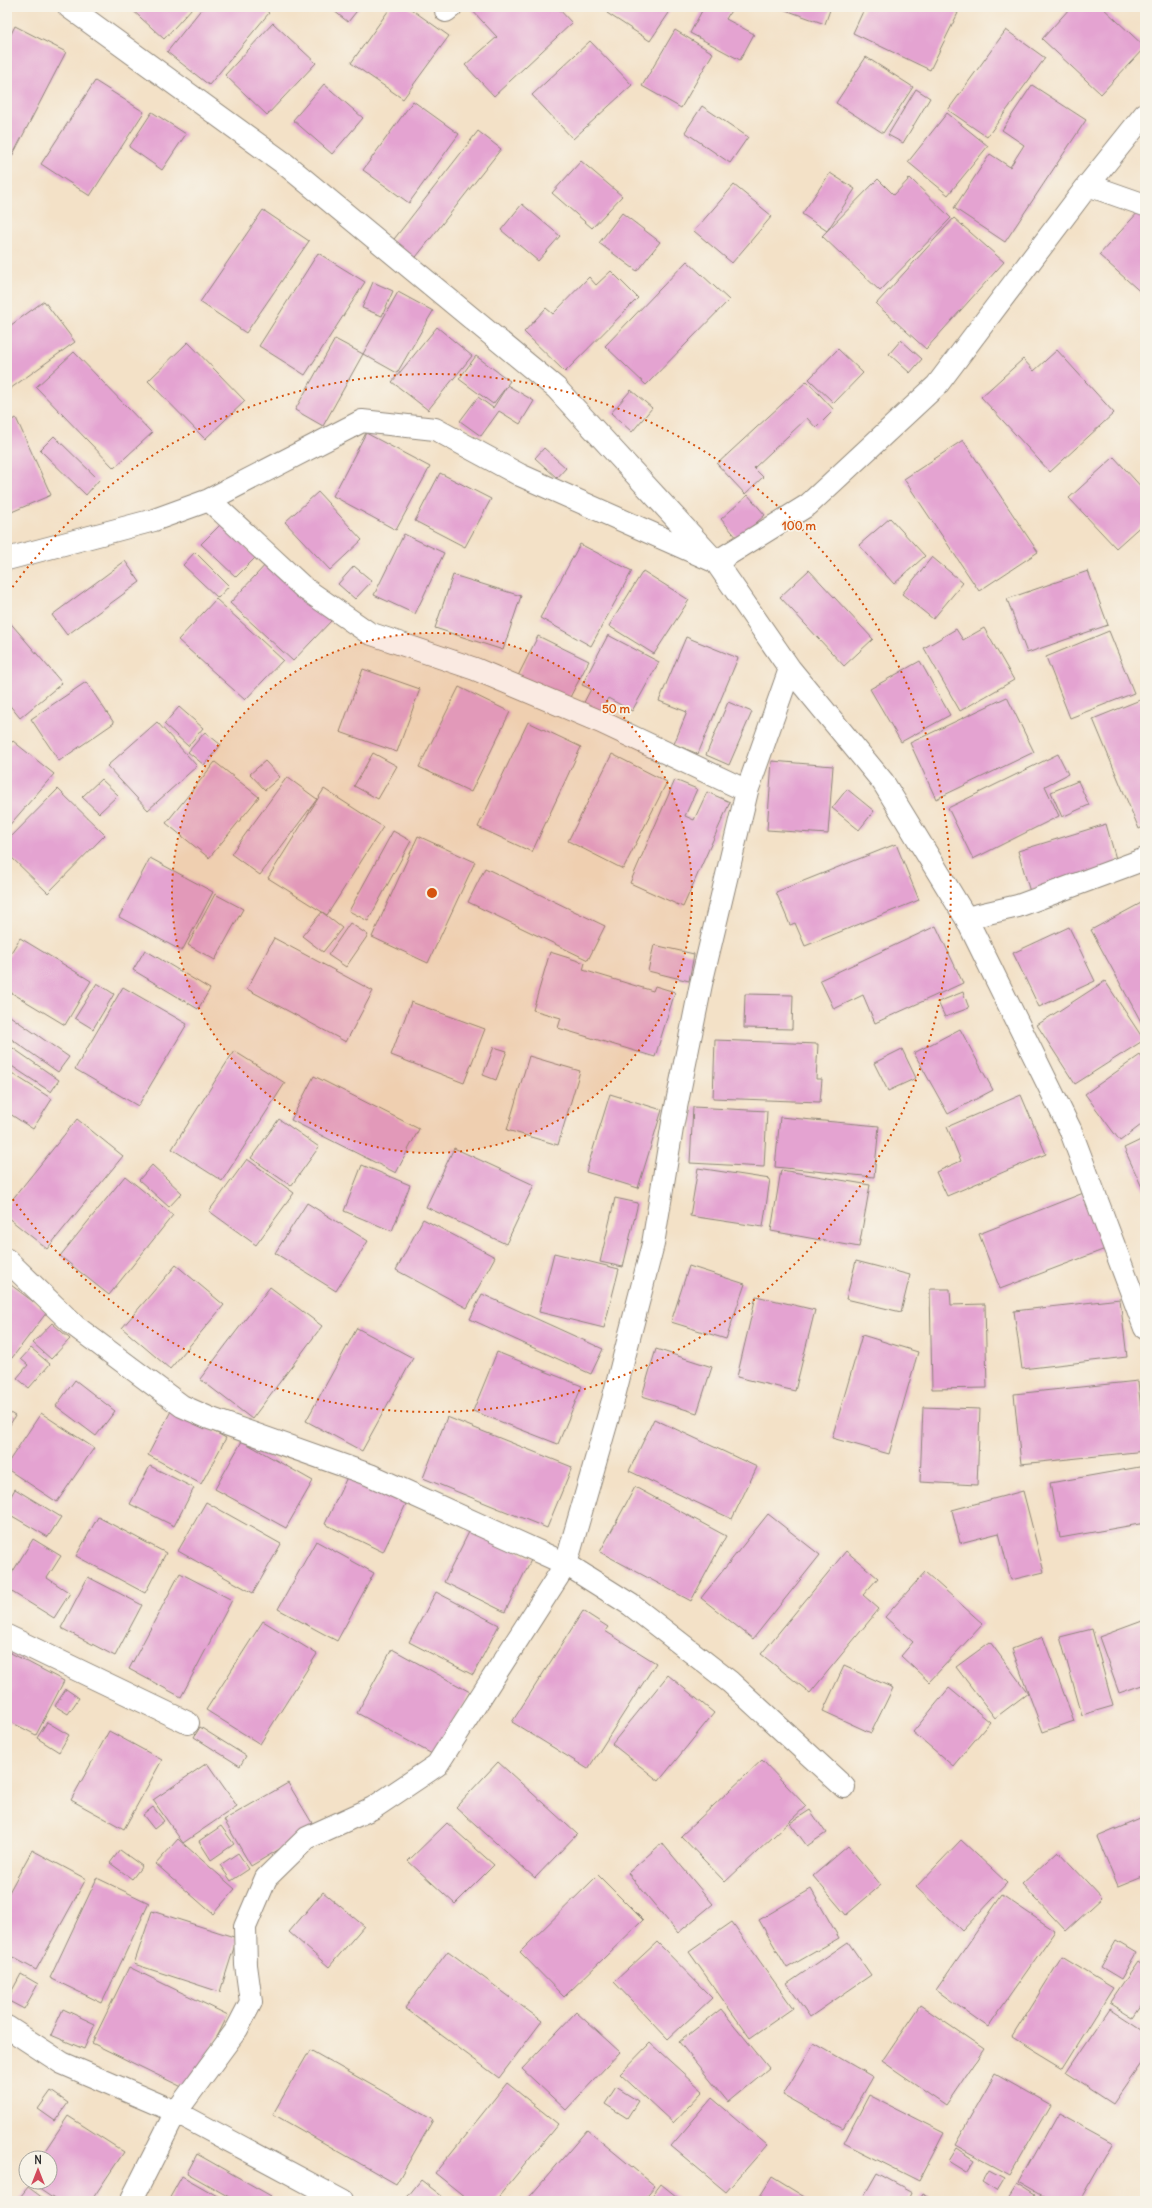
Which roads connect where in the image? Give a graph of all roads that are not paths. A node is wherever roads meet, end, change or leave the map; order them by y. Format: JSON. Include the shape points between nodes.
{"nodes":[{"id":1,"x":69,"y":7,"type":"edge"},
{"id":2,"x":1145,"y":114,"type":"edge"},
{"id":3,"x":1088,"y":185,"type":"junction"},
{"id":4,"x":1145,"y":205,"type":"edge"},
{"id":5,"x":209,"y":500,"type":"junction"},
{"id":6,"x":7,"y":559,"type":"edge"},
{"id":7,"x":716,"y":562,"type":"junction"},
{"id":8,"x":790,"y":669,"type":"junction"},
{"id":9,"x":747,"y":791,"type":"junction"},
{"id":10,"x":1145,"y":859,"type":"edge"},
{"id":11,"x":966,"y":918,"type":"junction"},
{"id":12,"x":7,"y":1260,"type":"edge"},
{"id":13,"x":1145,"y":1328,"type":"edge"},
{"id":14,"x":566,"y":1564,"type":"junction"},
{"id":15,"x":7,"y":1636,"type":"edge"},
{"id":16,"x":188,"y":1723,"type":"dead end"},
{"id":17,"x":844,"y":1787,"type":"dead end"},
{"id":18,"x":7,"y":2027,"type":"edge"},
{"id":19,"x":176,"y":2112,"type":"junction"},
{"id":20,"x":131,"y":2201,"type":"edge"},
{"id":21,"x":342,"y":2201,"type":"edge"}],
"edges":[{"from":1,"to":7,"type":"street","via":[[285,164],[556,388]]},
{"from":2,"to":3,"type":"street"},
{"from":3,"to":4,"type":"street"},
{"from":3,"to":7,"type":"street","via":[[937,385],[808,505]]},
{"from":5,"to":6,"type":"street","via":[[154,520]]},
{"from":5,"to":7,"type":"street","via":[[362,421],[435,429],[520,475]]},
{"from":5,"to":9,"type":"street","via":[[304,588],[369,633],[482,672],[602,722]]},
{"from":7,"to":8,"type":"street"},
{"from":8,"to":9,"type":"street"},
{"from":8,"to":11,"type":"street","via":[[884,782]]},
{"from":9,"to":14,"type":"street","via":[[701,984],[673,1122],[653,1244],[613,1400]]},
{"from":10,"to":11,"type":"street","via":[[1018,906]]},
{"from":11,"to":13,"type":"street","via":[[1070,1129]]},
{"from":12,"to":14,"type":"street","via":[[75,1326],[182,1406],[370,1475]]},
{"from":14,"to":17,"type":"street","via":[[631,1605],[730,1682]]},
{"from":14,"to":19,"type":"street","via":[[437,1765],[373,1808],[307,1838],[266,1878],[245,1927],[246,1965],[251,2002],[237,2029]]},
{"from":15,"to":16,"type":"street"},
{"from":18,"to":19,"type":"street","via":[[62,2063]]},
{"from":19,"to":20,"type":"street"},
{"from":19,"to":21,"type":"street"}]}
